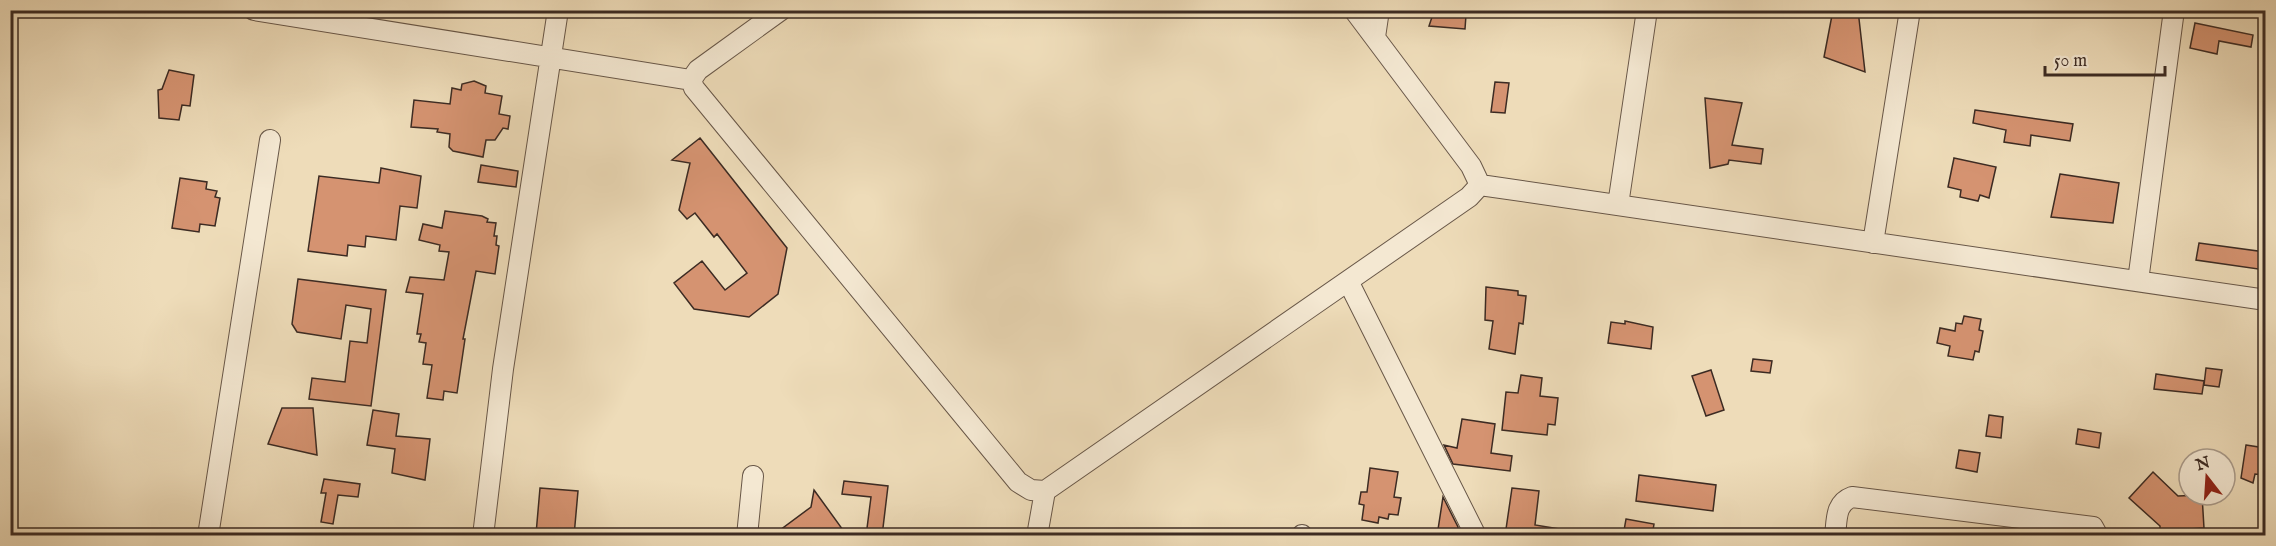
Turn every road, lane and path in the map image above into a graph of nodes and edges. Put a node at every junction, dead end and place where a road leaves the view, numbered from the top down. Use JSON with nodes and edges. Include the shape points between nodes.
{"nodes":[{"id":1,"x":254,"y":10,"type":"edge"},
{"id":2,"x":558,"y":10,"type":"edge"},
{"id":3,"x":781,"y":10,"type":"edge"},
{"id":4,"x":1354,"y":10,"type":"edge"},
{"id":5,"x":1378,"y":10,"type":"edge"},
{"id":6,"x":1647,"y":10,"type":"edge"},
{"id":7,"x":1910,"y":10,"type":"edge"},
{"id":8,"x":2174,"y":10,"type":"edge"},
{"id":9,"x":291,"y":14,"type":"edge"},
{"id":10,"x":1375,"y":37,"type":"junction"},
{"id":11,"x":552,"y":56,"type":"junction"},
{"id":12,"x":691,"y":80,"type":"junction"},
{"id":13,"x":270,"y":140,"type":"dead end"},
{"id":14,"x":1480,"y":185,"type":"junction"},
{"id":15,"x":1618,"y":205,"type":"junction"},
{"id":16,"x":1873,"y":243,"type":"junction"},
{"id":17,"x":1348,"y":281,"type":"junction"},
{"id":18,"x":2138,"y":281,"type":"junction"},
{"id":19,"x":2265,"y":300,"type":"edge"},
{"id":20,"x":753,"y":476,"type":"dead end"},
{"id":21,"x":1045,"y":491,"type":"junction"},
{"id":22,"x":208,"y":536,"type":"edge"},
{"id":23,"x":483,"y":536,"type":"edge"},
{"id":24,"x":747,"y":536,"type":"edge"},
{"id":25,"x":1038,"y":536,"type":"edge"},
{"id":26,"x":1476,"y":536,"type":"edge"},
{"id":27,"x":1835,"y":536,"type":"edge"},
{"id":28,"x":2098,"y":536,"type":"edge"}],
"edges":[{"from":1,"to":9,"type":"street"},
{"from":2,"to":11,"type":"street"},
{"from":3,"to":12,"type":"street","via":[[698,69]]},
{"from":4,"to":10,"type":"street"},
{"from":5,"to":10,"type":"street"},
{"from":6,"to":15,"type":"street"},
{"from":7,"to":16,"type":"street"},
{"from":8,"to":18,"type":"street"},
{"from":9,"to":11,"type":"street"},
{"from":10,"to":14,"type":"street","via":[[1471,166]]},
{"from":11,"to":12,"type":"street"},
{"from":11,"to":23,"type":"street","via":[[503,369]]},
{"from":12,"to":21,"type":"street","via":[[700,96],[1018,482],[1032,490]]},
{"from":13,"to":22,"type":"street"},
{"from":14,"to":15,"type":"street"},
{"from":14,"to":17,"type":"street","via":[[1469,197]]},
{"from":15,"to":16,"type":"street"},
{"from":16,"to":18,"type":"street"},
{"from":17,"to":21,"type":"street"},
{"from":17,"to":26,"type":"street"},
{"from":18,"to":19,"type":"street"},
{"from":20,"to":24,"type":"street"},
{"from":21,"to":25,"type":"street"},
{"from":27,"to":28,"type":"street","via":[[1839,507],[1843,500],[1852,498],[2093,527]]}]}
